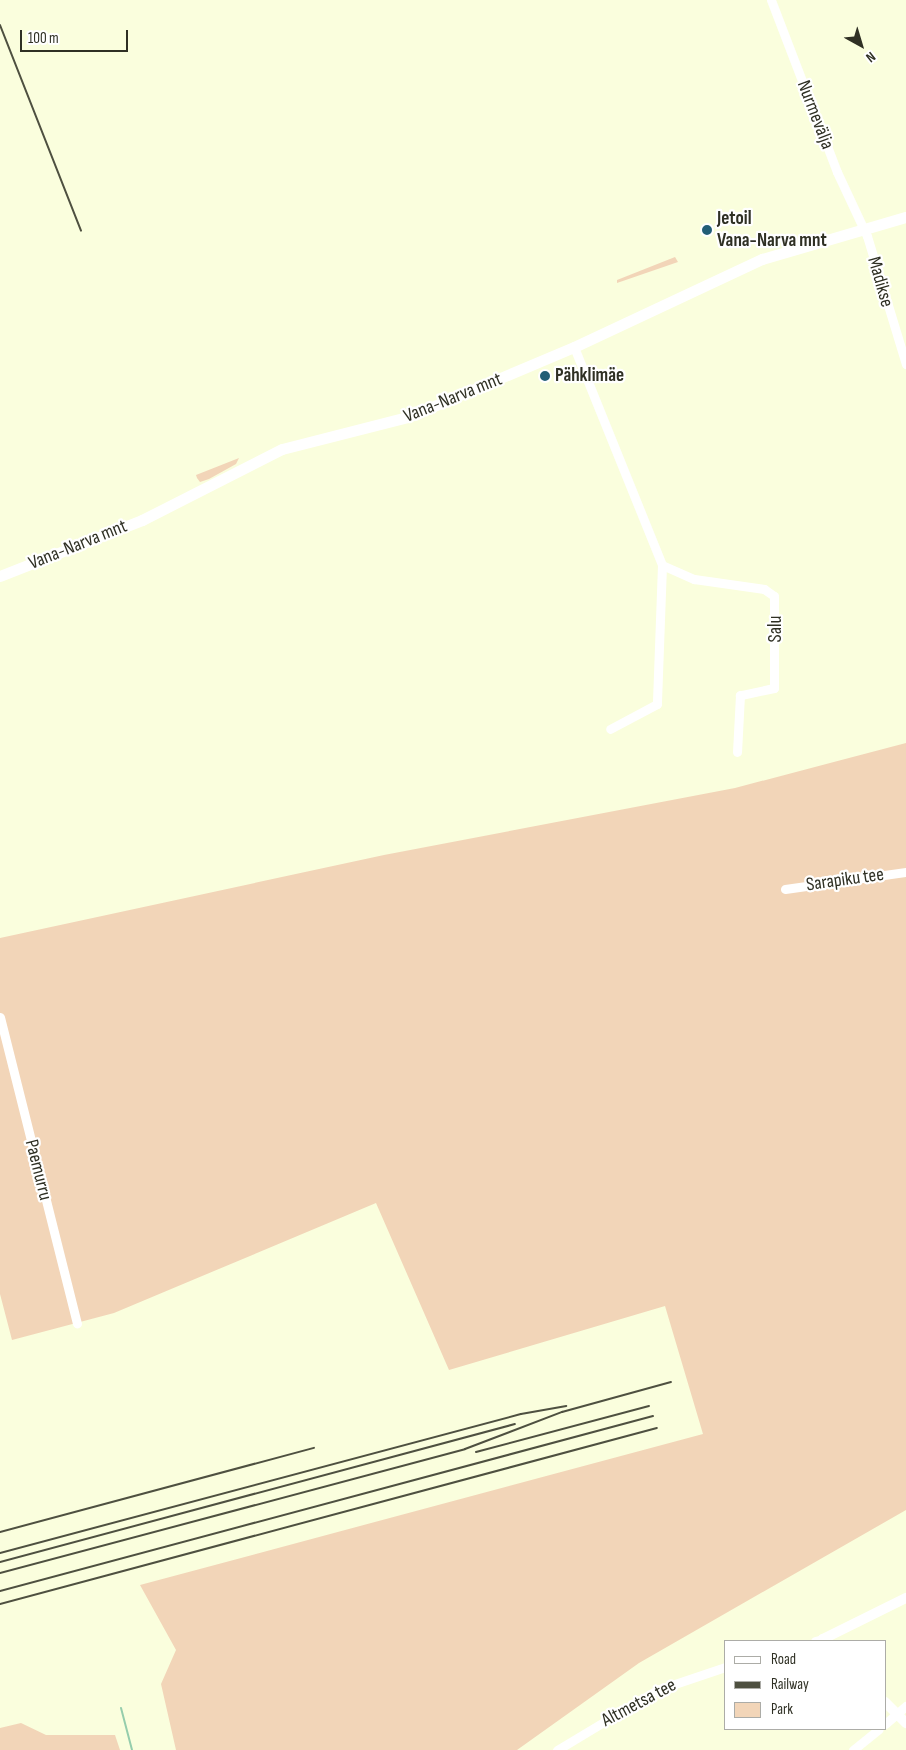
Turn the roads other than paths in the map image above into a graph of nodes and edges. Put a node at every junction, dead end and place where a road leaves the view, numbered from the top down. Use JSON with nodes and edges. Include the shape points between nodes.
{"nodes":[{"id":1,"x":771,"y":0,"type":"edge"},
{"id":2,"x":906,"y":217,"type":"edge"},
{"id":3,"x":864,"y":228,"type":"junction"},
{"id":4,"x":574,"y":347,"type":"junction"},
{"id":5,"x":906,"y":364,"type":"edge"},
{"id":6,"x":662,"y":565,"type":"junction"},
{"id":7,"x":0,"y":576,"type":"edge"},
{"id":8,"x":610,"y":729,"type":"dead end"},
{"id":9,"x":738,"y":752,"type":"dead end"},
{"id":10,"x":906,"y":872,"type":"edge"},
{"id":11,"x":785,"y":889,"type":"dead end"},
{"id":12,"x":0,"y":1018,"type":"edge"},
{"id":13,"x":77,"y":1323,"type":"dead end"},
{"id":14,"x":906,"y":1598,"type":"edge"},
{"id":15,"x":821,"y":1640,"type":"edge"},
{"id":16,"x":724,"y":1667,"type":"edge"},
{"id":17,"x":886,"y":1703,"type":"edge"},
{"id":18,"x":906,"y":1706,"type":"edge"},
{"id":19,"x":896,"y":1714,"type":"junction"},
{"id":20,"x":886,"y":1723,"type":"edge"},
{"id":21,"x":906,"y":1723,"type":"edge"},
{"id":22,"x":878,"y":1730,"type":"edge"},
{"id":23,"x":557,"y":1750,"type":"edge"},
{"id":24,"x":854,"y":1750,"type":"edge"}],
"edges":[{"from":1,"to":3,"type":"street","name":"Nurmevälja","via":[[838,172]]},
{"from":2,"to":3,"type":"main road","name":"Vana-Narva mnt"},
{"from":3,"to":4,"type":"main road","name":"Vana-Narva mnt","via":[[762,259]]},
{"from":3,"to":5,"type":"street","name":"Madikse"},
{"from":4,"to":6,"type":"street"},
{"from":4,"to":7,"type":"main road","name":"Vana-Narva mnt","via":[[390,423],[282,449],[142,520]]},
{"from":6,"to":8,"type":"street","via":[[657,704]]},
{"from":6,"to":9,"type":"street","name":"Salu","via":[[694,579],[764,589],[774,596],[774,688],[740,696]]},
{"from":10,"to":11,"type":"street","name":"Sarapiku tee"},
{"from":12,"to":13,"type":"street","name":"Paemurru"},
{"from":14,"to":15,"type":"street"},
{"from":16,"to":23,"type":"street","name":"Altmetsa tee","via":[[657,1690]]},
{"from":17,"to":19,"type":"street"},
{"from":18,"to":19,"type":"street"},
{"from":19,"to":20,"type":"street"},
{"from":19,"to":21,"type":"street"},
{"from":22,"to":24,"type":"street"}]}
